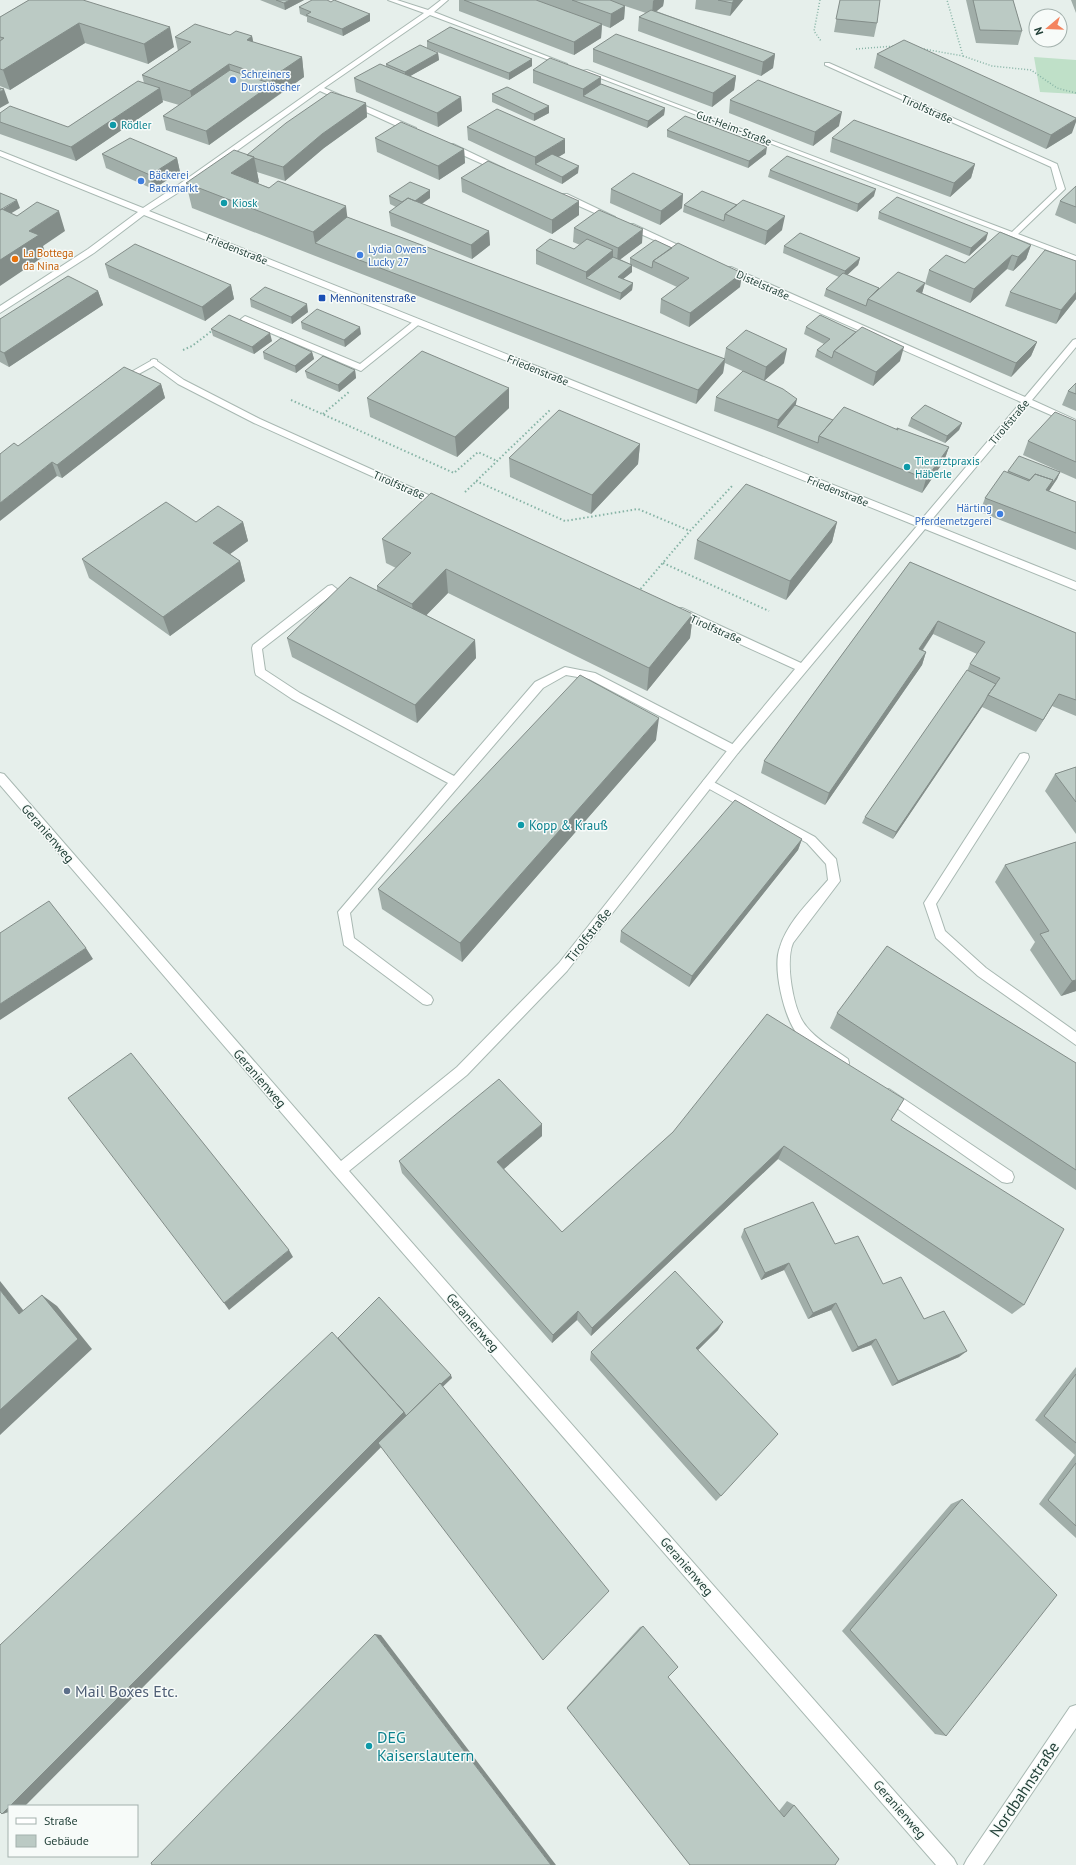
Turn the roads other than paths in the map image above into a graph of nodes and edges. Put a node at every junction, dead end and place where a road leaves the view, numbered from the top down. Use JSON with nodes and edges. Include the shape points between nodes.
{"nodes":[{"id":1,"x":391,"y":0,"type":"edge"},
{"id":2,"x":445,"y":0,"type":"edge"},
{"id":3,"x":429,"y":13,"type":"junction"},
{"id":4,"x":827,"y":64,"type":"dead end"},
{"id":5,"x":319,"y":88,"type":"junction"},
{"id":6,"x":422,"y":134,"type":"edge"},
{"id":7,"x":444,"y":143,"type":"edge"},
{"id":8,"x":0,"y":153,"type":"edge"},
{"id":9,"x":510,"y":172,"type":"edge"},
{"id":10,"x":553,"y":192,"type":"edge"},
{"id":11,"x":144,"y":211,"type":"junction"},
{"id":12,"x":1013,"y":235,"type":"junction"},
{"id":13,"x":698,"y":256,"type":"edge"},
{"id":14,"x":1076,"y":259,"type":"edge"},
{"id":15,"x":720,"y":266,"type":"edge"},
{"id":16,"x":0,"y":310,"type":"edge"},
{"id":17,"x":245,"y":318,"type":"dead end"},
{"id":18,"x":418,"y":322,"type":"junction"},
{"id":19,"x":1076,"y":342,"type":"edge"},
{"id":20,"x":114,"y":385,"type":"edge"},
{"id":21,"x":1026,"y":402,"type":"junction"},
{"id":22,"x":1076,"y":423,"type":"edge"},
{"id":23,"x":448,"y":507,"type":"edge"},
{"id":24,"x":923,"y":525,"type":"junction"},
{"id":25,"x":1076,"y":586,"type":"edge"},
{"id":26,"x":332,"y":589,"type":"dead end"},
{"id":27,"x":638,"y":593,"type":"edge"},
{"id":28,"x":802,"y":668,"type":"junction"},
{"id":29,"x":734,"y":750,"type":"junction"},
{"id":30,"x":1024,"y":756,"type":"dead end"},
{"id":31,"x":0,"y":777,"type":"edge"},
{"id":32,"x":455,"y":782,"type":"junction"},
{"id":33,"x":708,"y":783,"type":"junction"},
{"id":34,"x":427,"y":1000,"type":"dead end"},
{"id":35,"x":1076,"y":1039,"type":"edge"},
{"id":36,"x":852,"y":1069,"type":"edge"},
{"id":37,"x":878,"y":1087,"type":"edge"},
{"id":38,"x":340,"y":1170,"type":"junction"},
{"id":39,"x":1007,"y":1177,"type":"dead end"},
{"id":40,"x":1076,"y":1713,"type":"edge"},
{"id":41,"x":948,"y":1865,"type":"edge"},
{"id":42,"x":973,"y":1865,"type":"edge"}],
"edges":[{"from":1,"to":3,"type":"street","name":"Gut-Heim-Straße"},
{"from":2,"to":3,"type":"street"},
{"from":3,"to":5,"type":"street"},
{"from":3,"to":12,"type":"street","name":"Gut-Heim-Straße"},
{"from":4,"to":12,"type":"street","name":"Tirolfstraße","via":[[1054,166],[1061,190]]},
{"from":5,"to":6,"type":"street"},
{"from":5,"to":11,"type":"street"},
{"from":7,"to":9,"type":"street"},
{"from":8,"to":11,"type":"street","name":"Friedenstraße"},
{"from":10,"to":13,"type":"street"},
{"from":11,"to":16,"type":"street","via":[[97,247]]},
{"from":11,"to":18,"type":"street","name":"Friedenstraße"},
{"from":12,"to":14,"type":"street","name":"Gut-Heim-Straße"},
{"from":15,"to":21,"type":"street","name":"Distelstraße"},
{"from":17,"to":18,"type":"street","via":[[361,368]]},
{"from":18,"to":24,"type":"street","name":"Friedenstraße"},
{"from":19,"to":21,"type":"street","name":"Tirolfstraße"},
{"from":20,"to":23,"type":"street","name":"Tirolfstraße","via":[[154,362],[181,382],[258,421]]},
{"from":21,"to":22,"type":"street","name":"Distelstraße"},
{"from":21,"to":24,"type":"street","name":"Tirolfstraße"},
{"from":24,"to":25,"type":"street","name":"Friedenstraße"},
{"from":24,"to":28,"type":"street","name":"Tirolfstraße"},
{"from":26,"to":32,"type":"street","via":[[257,648],[260,672],[296,696]]},
{"from":27,"to":28,"type":"street","name":"Tirolfstraße"},
{"from":28,"to":29,"type":"street","name":"Tirolfstraße"},
{"from":29,"to":32,"type":"street","via":[[591,676],[565,671],[539,685]]},
{"from":29,"to":33,"type":"street","name":"Tirolfstraße"},
{"from":30,"to":35,"type":"street","via":[[930,903],[940,934],[982,972]]},
{"from":31,"to":38,"type":"street","name":"Geranienweg"},
{"from":32,"to":34,"type":"street","via":[[344,912],[348,941]]},
{"from":33,"to":36,"type":"street","via":[[811,840],[832,862],[834,881],[797,927],[785,948],[785,971],[789,1003],[800,1029]]},
{"from":33,"to":38,"type":"street","name":"Tirolfstraße","via":[[563,967],[462,1071]]},
{"from":37,"to":39,"type":"street"},
{"from":38,"to":41,"type":"street","name":"Geranienweg"},
{"from":40,"to":42,"type":"street","name":"Nordbahnstraße"}]}
